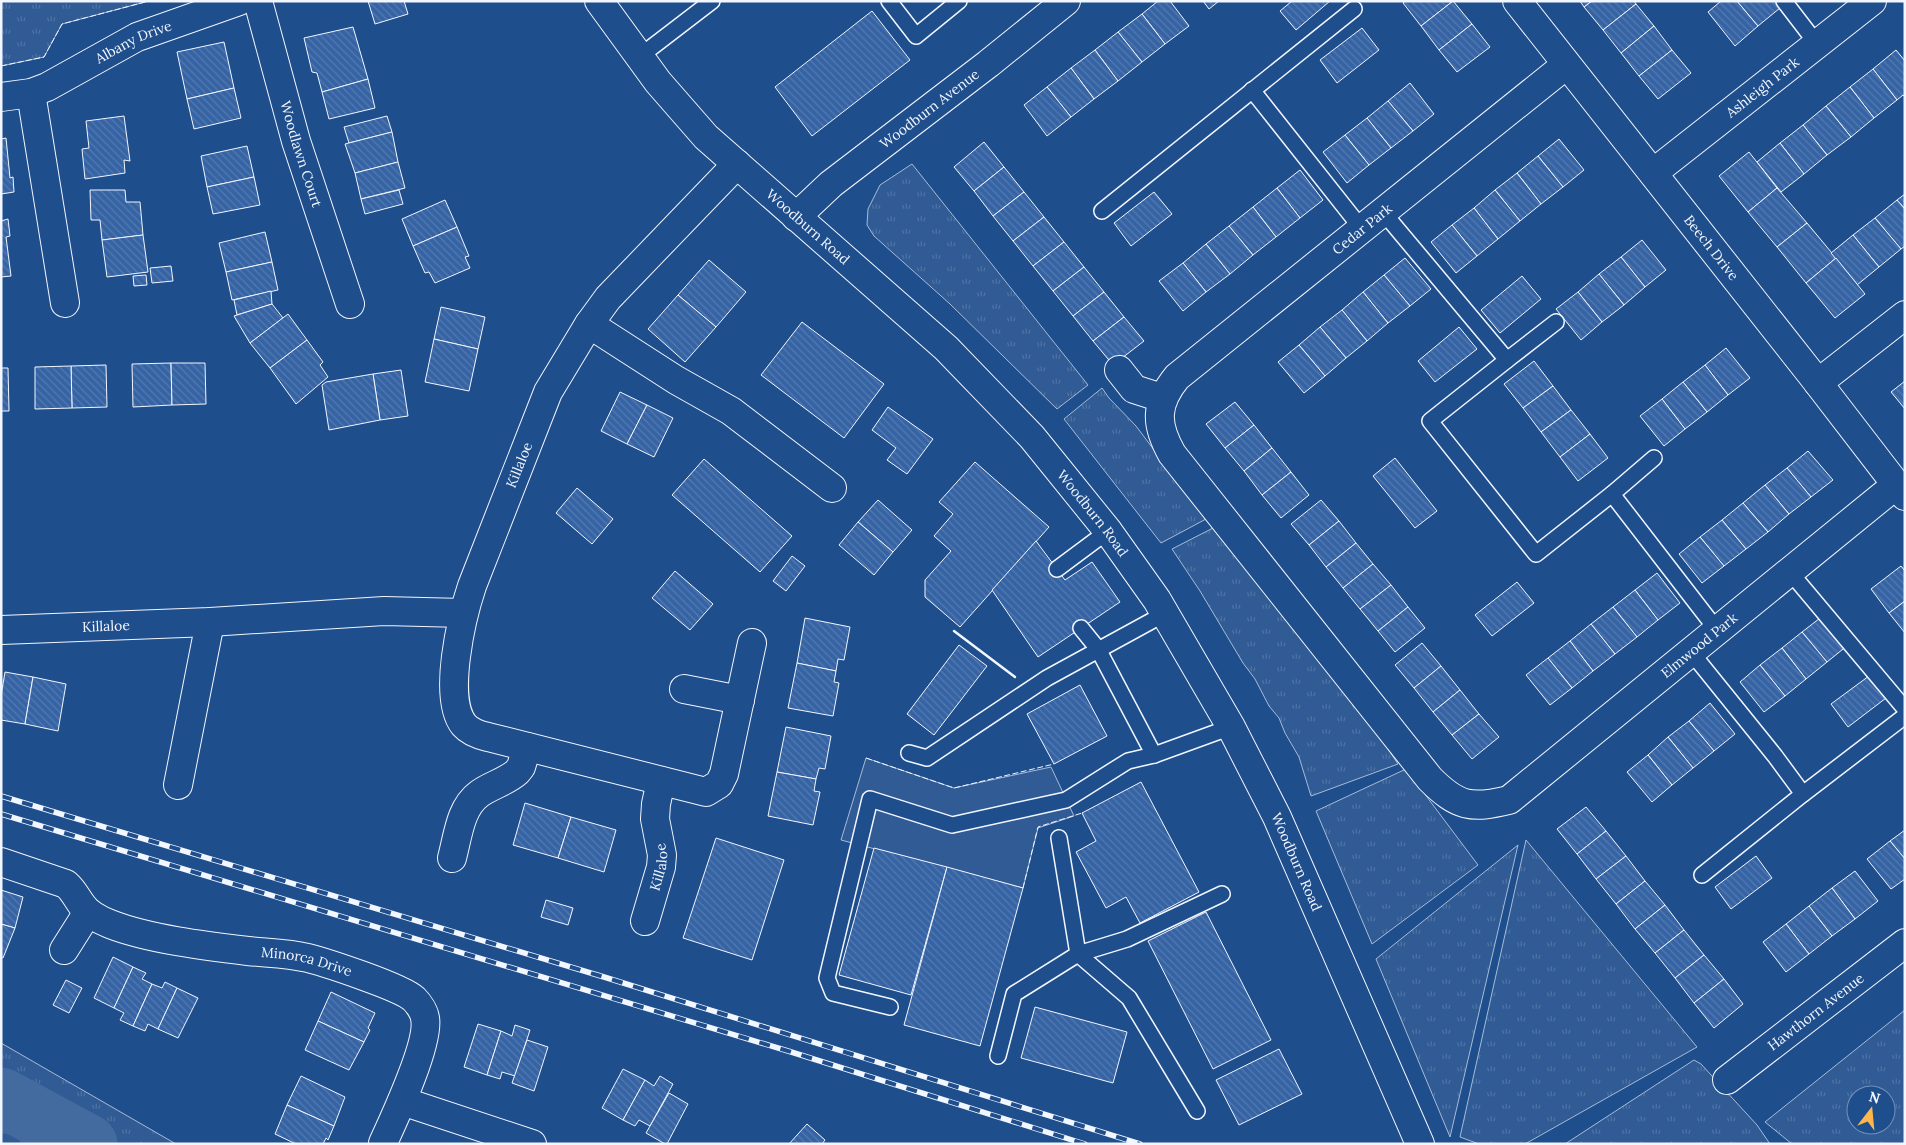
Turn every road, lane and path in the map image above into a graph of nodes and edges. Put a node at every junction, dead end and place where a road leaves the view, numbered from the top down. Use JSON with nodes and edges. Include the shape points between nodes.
{"nodes":[{"id":1,"x":240,"y":1,"type":"edge"},
{"id":2,"x":258,"y":1,"type":"edge"},
{"id":3,"x":599,"y":1,"type":"edge"},
{"id":4,"x":712,"y":1,"type":"edge"},
{"id":5,"x":889,"y":1,"type":"edge"},
{"id":6,"x":959,"y":1,"type":"edge"},
{"id":7,"x":1066,"y":1,"type":"edge"},
{"id":8,"x":1517,"y":1,"type":"edge"},
{"id":9,"x":1784,"y":1,"type":"edge"},
{"id":10,"x":1872,"y":1,"type":"edge"},
{"id":11,"x":1354,"y":10,"type":"dead end"},
{"id":12,"x":1817,"y":44,"type":"junction"},
{"id":13,"x":639,"y":56,"type":"junction"},
{"id":14,"x":1566,"y":65,"type":"junction"},
{"id":15,"x":1252,"y":90,"type":"junction"},
{"id":16,"x":31,"y":93,"type":"junction"},
{"id":17,"x":1,"y":97,"type":"edge"},
{"id":18,"x":737,"y":164,"type":"junction"},
{"id":19,"x":1653,"y":173,"type":"junction"},
{"id":20,"x":1102,"y":211,"type":"dead end"},
{"id":21,"x":1383,"y":212,"type":"junction"},
{"id":22,"x":796,"y":217,"type":"junction"},
{"id":23,"x":1362,"y":229,"type":"junction"},
{"id":24,"x":65,"y":303,"type":"dead end"},
{"id":25,"x":350,"y":304,"type":"dead end"},
{"id":26,"x":1905,"y":315,"type":"edge"},
{"id":27,"x":1556,"y":322,"type":"dead end"},
{"id":28,"x":589,"y":324,"type":"junction"},
{"id":29,"x":1507,"y":360,"type":"junction"},
{"id":30,"x":1119,"y":370,"type":"dead end"},
{"id":31,"x":1818,"y":383,"type":"junction"},
{"id":32,"x":1162,"y":398,"type":"junction"},
{"id":33,"x":1654,"y":458,"type":"dead end"},
{"id":34,"x":832,"y":488,"type":"dead end"},
{"id":35,"x":1900,"y":491,"type":"edge"},
{"id":36,"x":1612,"y":494,"type":"junction"},
{"id":37,"x":1108,"y":532,"type":"junction"},
{"id":38,"x":1056,"y":569,"type":"dead end"},
{"id":39,"x":1790,"y":572,"type":"junction"},
{"id":40,"x":463,"y":613,"type":"junction"},
{"id":41,"x":1166,"y":613,"type":"junction"},
{"id":42,"x":210,"y":622,"type":"junction"},
{"id":43,"x":1081,"y":628,"type":"dead end"},
{"id":44,"x":1,"y":630,"type":"edge"},
{"id":45,"x":1717,"y":630,"type":"junction"},
{"id":46,"x":752,"y":643,"type":"dead end"},
{"id":47,"x":1098,"y":649,"type":"junction"},
{"id":48,"x":1691,"y":652,"type":"junction"},
{"id":49,"x":684,"y":689,"type":"dead end"},
{"id":50,"x":740,"y":700,"type":"junction"},
{"id":51,"x":1905,"y":709,"type":"edge"},
{"id":52,"x":1905,"y":716,"type":"edge"},
{"id":53,"x":1231,"y":727,"type":"junction"},
{"id":54,"x":526,"y":747,"type":"junction"},
{"id":55,"x":910,"y":753,"type":"dead end"},
{"id":56,"x":1154,"y":756,"type":"junction"},
{"id":57,"x":660,"y":781,"type":"junction"},
{"id":58,"x":178,"y":785,"type":"dead end"},
{"id":59,"x":1803,"y":794,"type":"junction"},
{"id":60,"x":1059,"y":838,"type":"dead end"},
{"id":61,"x":452,"y":858,"type":"dead end"},
{"id":62,"x":1,"y":862,"type":"edge"},
{"id":63,"x":1702,"y":875,"type":"dead end"},
{"id":64,"x":1222,"y":894,"type":"dead end"},
{"id":65,"x":88,"y":912,"type":"junction"},
{"id":66,"x":645,"y":921,"type":"dead end"},
{"id":67,"x":1905,"y":943,"type":"edge"},
{"id":68,"x":64,"y":950,"type":"dead end"},
{"id":69,"x":1078,"y":954,"type":"junction"},
{"id":70,"x":890,"y":1007,"type":"dead end"},
{"id":71,"x":998,"y":1056,"type":"dead end"},
{"id":72,"x":1727,"y":1080,"type":"dead end"},
{"id":73,"x":402,"y":1101,"type":"junction"},
{"id":74,"x":1197,"y":1111,"type":"dead end"},
{"id":75,"x":383,"y":1143,"type":"edge"},
{"id":76,"x":532,"y":1144,"type":"edge"},
{"id":77,"x":1420,"y":1144,"type":"edge"}],
"edges":[{"from":1,"to":16,"type":"street","name":"Albany Drive","via":[[137,37]]},
{"from":2,"to":25,"type":"street","name":"Woodlawn Court","via":[[296,141]]},
{"from":3,"to":13,"type":"street","name":"Woodburn Road"},
{"from":4,"to":13,"type":"lane"},
{"from":5,"to":6,"type":"lane","via":[[916,36]]},
{"from":7,"to":22,"type":"street","name":"Woodburn Avenue","via":[[832,184]]},
{"from":8,"to":14,"type":"street","name":"Beech Drive"},
{"from":9,"to":12,"type":"lane"},
{"from":10,"to":12,"type":"street","name":"Ashleigh Park"},
{"from":11,"to":15,"type":"lane"},
{"from":12,"to":19,"type":"street","name":"Ashleigh Park"},
{"from":13,"to":18,"type":"street","name":"Woodburn Road","via":[[675,104]]},
{"from":14,"to":19,"type":"street","name":"Beech Drive"},
{"from":14,"to":21,"type":"street","name":"Cedar Park"},
{"from":15,"to":20,"type":"lane"},
{"from":15,"to":23,"type":"lane"},
{"from":16,"to":17,"type":"street","name":"Albany Drive"},
{"from":16,"to":24,"type":"street"},
{"from":18,"to":22,"type":"street","name":"Woodburn Road"},
{"from":18,"to":28,"type":"street","name":"Killaloe","via":[[608,298]]},
{"from":19,"to":31,"type":"street","name":"Beech Drive"},
{"from":21,"to":23,"type":"street","name":"Cedar Park"},
{"from":21,"to":29,"type":"lane"},
{"from":22,"to":37,"type":"street","name":"Woodburn Road","via":[[946,348],[1032,437]]},
{"from":23,"to":32,"type":"street","name":"Cedar Park","via":[[1187,368]]},
{"from":26,"to":31,"type":"street"},
{"from":27,"to":29,"type":"lane"},
{"from":28,"to":34,"type":"street","via":[[731,412]]},
{"from":28,"to":40,"type":"street","name":"Killaloe","via":[[548,392]]},
{"from":29,"to":36,"type":"lane","via":[[1430,421],[1536,554]]},
{"from":30,"to":32,"type":"street","via":[[1134,389]]},
{"from":31,"to":35,"type":"street","name":"Beech Drive"},
{"from":32,"to":48,"type":"street","name":"Elmwood Park","via":[[1160,421],[1172,454],[1416,763],[1450,797],[1481,806],[1509,800]]},
{"from":33,"to":36,"type":"lane"},
{"from":35,"to":39,"type":"street","name":"Elmwood Park"},
{"from":36,"to":45,"type":"lane"},
{"from":37,"to":38,"type":"lane"},
{"from":37,"to":41,"type":"street","name":"Woodburn Road"},
{"from":39,"to":45,"type":"street","name":"Elmwood Park"},
{"from":39,"to":51,"type":"lane"},
{"from":40,"to":42,"type":"street","name":"Killaloe","via":[[384,611]]},
{"from":40,"to":54,"type":"street","name":"Killaloe","via":[[455,682],[460,719],[478,734]]},
{"from":41,"to":47,"type":"lane"},
{"from":41,"to":53,"type":"street","name":"Woodburn Road"},
{"from":42,"to":44,"type":"street","name":"Killaloe"},
{"from":42,"to":58,"type":"street"},
{"from":43,"to":47,"type":"lane"},
{"from":45,"to":48,"type":"street","name":"Elmwood Park"},
{"from":46,"to":50,"type":"street","name":"Killaloe"},
{"from":47,"to":55,"type":"lane","via":[[1047,678],[927,758]]},
{"from":47,"to":56,"type":"lane"},
{"from":48,"to":59,"type":"lane"},
{"from":49,"to":50,"type":"street"},
{"from":50,"to":57,"type":"street","name":"Killaloe","via":[[719,784],[706,792]]},
{"from":52,"to":59,"type":"lane"},
{"from":53,"to":56,"type":"lane"},
{"from":53,"to":77,"type":"street","name":"Woodburn Road","via":[[1277,817]]},
{"from":54,"to":57,"type":"street","name":"Killaloe"},
{"from":54,"to":61,"type":"street","via":[[517,772],[479,794],[468,806]]},
{"from":56,"to":70,"type":"lane","via":[[1128,761],[1066,800],[952,825],[870,800],[827,978],[833,992]]},
{"from":57,"to":66,"type":"street","name":"Killaloe","via":[[655,819],[662,855],[661,868]]},
{"from":59,"to":63,"type":"lane"},
{"from":60,"to":69,"type":"lane"},
{"from":62,"to":65,"type":"street","name":"Minorca Drive","via":[[66,884]]},
{"from":64,"to":69,"type":"lane","via":[[1127,939]]},
{"from":65,"to":68,"type":"street"},
{"from":65,"to":73,"type":"street","name":"Minorca Drive","via":[[111,925],[148,935],[308,958],[408,994],[421,1008],[426,1025]]},
{"from":67,"to":72,"type":"street","name":"Hawthorn Avenue"},
{"from":69,"to":71,"type":"lane","via":[[1014,994]]},
{"from":69,"to":74,"type":"lane","via":[[1129,998]]},
{"from":73,"to":75,"type":"street","name":"Minorca Drive"},
{"from":73,"to":76,"type":"street"}]}
